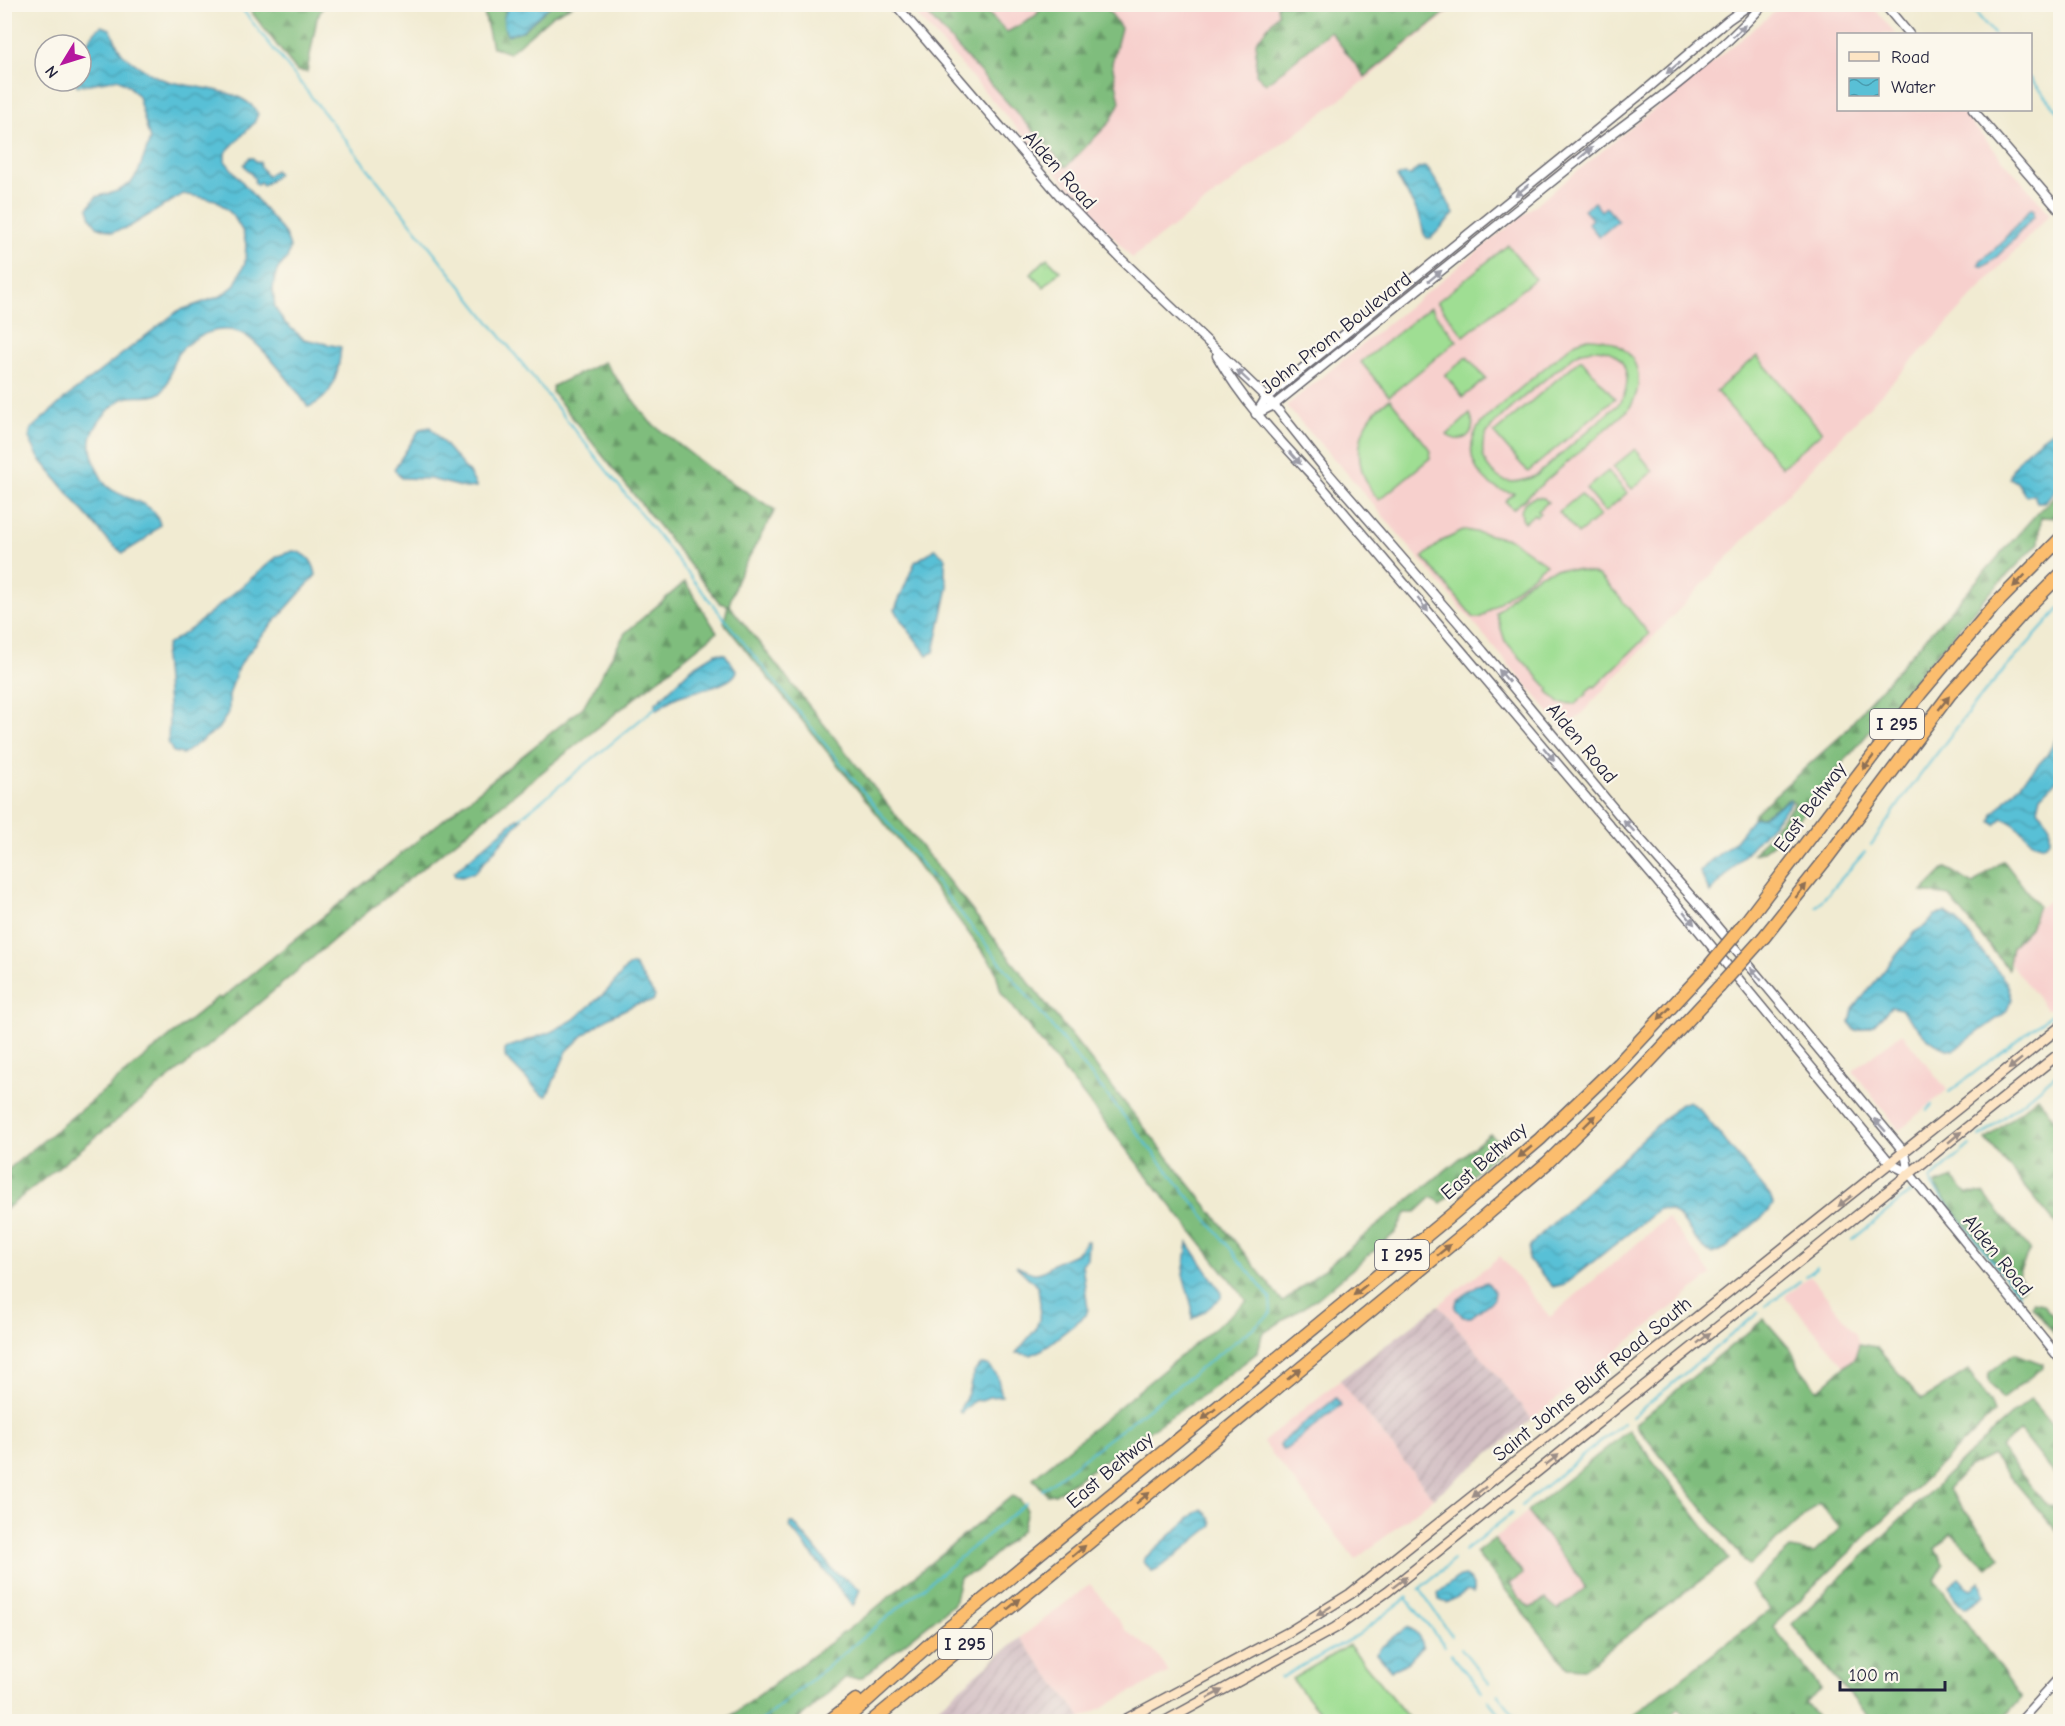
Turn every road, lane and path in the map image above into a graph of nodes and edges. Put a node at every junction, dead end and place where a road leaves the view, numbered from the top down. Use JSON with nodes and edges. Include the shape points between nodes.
{"nodes":[{"id":1,"x":895,"y":4,"type":"edge"},
{"id":2,"x":1751,"y":4,"type":"edge"},
{"id":3,"x":1764,"y":4,"type":"edge"},
{"id":4,"x":1884,"y":4,"type":"edge"},
{"id":5,"x":1908,"y":33,"type":"edge"},
{"id":6,"x":1973,"y":111,"type":"edge"},
{"id":7,"x":2061,"y":211,"type":"edge"},
{"id":8,"x":1212,"y":347,"type":"junction"},
{"id":9,"x":1266,"y":398,"type":"junction"},
{"id":10,"x":1274,"y":405,"type":"junction"},
{"id":11,"x":1256,"y":414,"type":"junction"},
{"id":12,"x":2061,"y":539,"type":"edge"},
{"id":13,"x":2061,"y":574,"type":"edge"},
{"id":14,"x":1681,"y":885,"type":"junction"},
{"id":15,"x":1669,"y":895,"type":"junction"},
{"id":16,"x":1793,"y":1019,"type":"junction"},
{"id":17,"x":2061,"y":1027,"type":"edge"},
{"id":18,"x":1781,"y":1030,"type":"junction"},
{"id":19,"x":2061,"y":1053,"type":"edge"},
{"id":20,"x":1905,"y":1153,"type":"junction"},
{"id":21,"x":1891,"y":1164,"type":"junction"},
{"id":22,"x":1909,"y":1173,"type":"junction"},
{"id":23,"x":2061,"y":1359,"type":"edge"},
{"id":24,"x":933,"y":1641,"type":"junction"},
{"id":25,"x":2061,"y":1677,"type":"edge"},
{"id":26,"x":828,"y":1722,"type":"edge"},
{"id":27,"x":843,"y":1722,"type":"edge"},
{"id":28,"x":874,"y":1722,"type":"edge"},
{"id":29,"x":1121,"y":1722,"type":"edge"},
{"id":30,"x":1164,"y":1722,"type":"edge"},
{"id":31,"x":2019,"y":1722,"type":"edge"}],
"edges":[{"from":1,"to":8,"type":"street","name":"Alden Road","via":[[1060,196]]},
{"from":2,"to":9,"type":"street","name":"John Prom Boulevard","one_way":true},
{"from":10,"to":3,"type":"street","name":"John Prom Boulevard","one_way":true,"via":[[1600,142],[1649,107],[1740,31]]},
{"from":4,"to":5,"type":"street"},
{"from":6,"to":7,"type":"street"},
{"from":9,"to":8,"type":"street","name":"Alden Road","one_way":true},
{"from":8,"to":11,"type":"street","name":"Alden Road"},
{"from":9,"to":10,"type":"street","name":"Alden Road"},
{"from":9,"to":11,"type":"street","name":"John Prom Boulevard"},
{"from":10,"to":11,"type":"street","name":"John Prom Boulevard"},
{"from":14,"to":10,"type":"street","name":"Alden Road","one_way":true},
{"from":11,"to":15,"type":"street","name":"Alden Road","one_way":true},
{"from":12,"to":24,"type":"highway","name":"East Beltway","number":"I 295","one_way":true,"bridge":true,"via":[[1994,606],[1920,694],[1748,919],[1618,1064],[1540,1139],[1430,1232]]},
{"from":28,"to":13,"type":"highway","number":"I 295","one_way":true,"bridge":true,"via":[[1547,1163],[1632,1080],[1764,937],[1950,694]]},
{"from":14,"to":15,"type":"street"},
{"from":16,"to":14,"type":"street","name":"Alden Road","one_way":true},
{"from":15,"to":18,"type":"street","name":"Alden Road","one_way":true},
{"from":16,"to":18,"type":"street"},
{"from":20,"to":16,"type":"street","name":"Alden Road","one_way":true},
{"from":17,"to":20,"type":"main road","name":"Saint Johns Bluff Road South","one_way":true},
{"from":18,"to":21,"type":"street","name":"Alden Road"},
{"from":22,"to":19,"type":"main road","name":"Saint Johns Bluff Road South","one_way":true},
{"from":20,"to":21,"type":"main road","name":"Saint Johns Bluff Road South"},
{"from":20,"to":22,"type":"street","name":"Alden Road"},
{"from":21,"to":22,"type":"street","name":"Alden Road"},
{"from":21,"to":29,"type":"main road","name":"Saint Johns Bluff Road South","one_way":true,"via":[[1350,1594],[1289,1632]]},
{"from":22,"to":23,"type":"street","name":"Alden Road"},
{"from":30,"to":22,"type":"main road","name":"Saint Johns Bluff Road South","one_way":true,"via":[[1335,1628],[1388,1592]]},
{"from":24,"to":26,"type":"highway"},
{"from":24,"to":27,"type":"highway","name":"East Beltway","number":"I 295"},
{"from":25,"to":31,"type":"street"}]}
